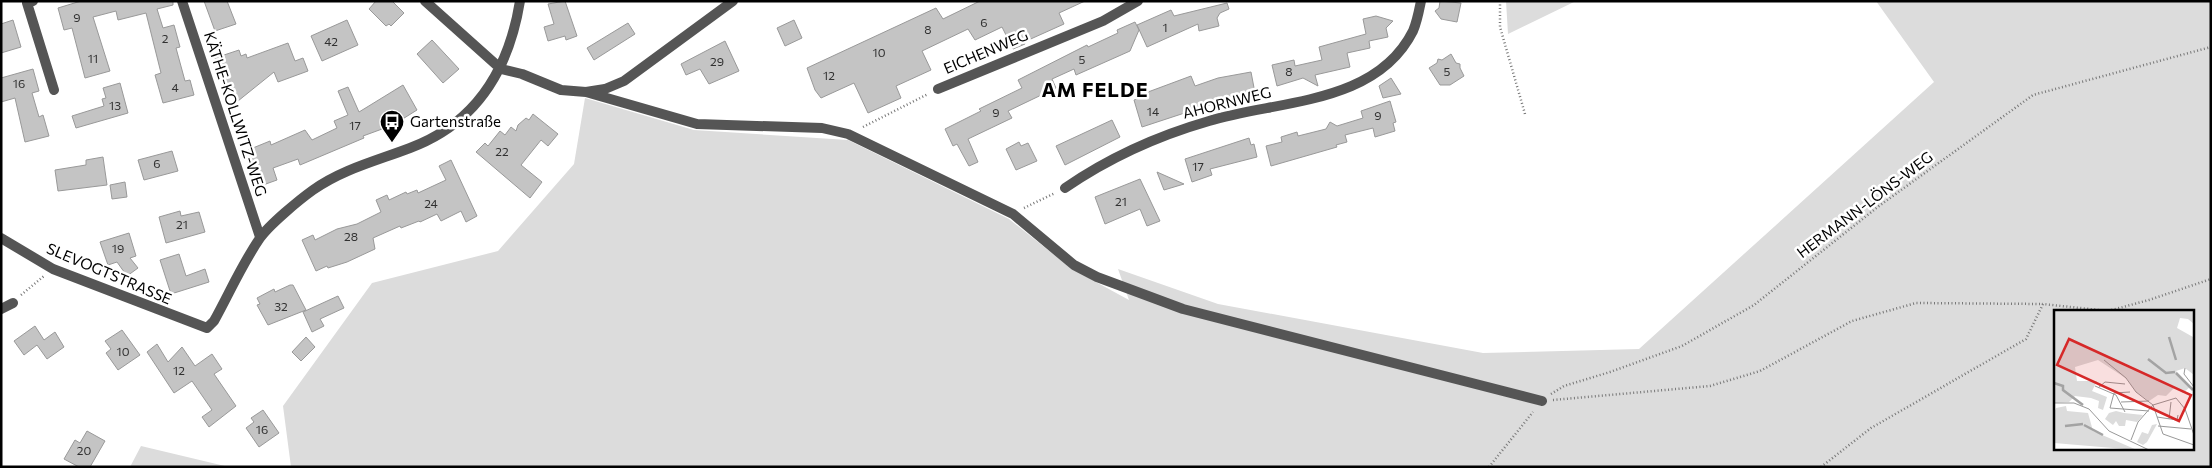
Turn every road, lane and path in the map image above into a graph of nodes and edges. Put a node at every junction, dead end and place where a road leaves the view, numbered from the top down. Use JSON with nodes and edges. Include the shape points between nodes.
{"nodes":[{"id":1,"x":182,"y":1,"type":"edge"},
{"id":2,"x":425,"y":1,"type":"edge"},
{"id":3,"x":520,"y":1,"type":"edge"},
{"id":4,"x":732,"y":1,"type":"edge"},
{"id":5,"x":1138,"y":1,"type":"edge"},
{"id":6,"x":1421,"y":1,"type":"edge"},
{"id":7,"x":1500,"y":1,"type":"edge"},
{"id":8,"x":29,"y":2,"type":"edge"},
{"id":9,"x":2211,"y":47,"type":"edge"},
{"id":10,"x":501,"y":69,"type":"junction"},
{"id":11,"x":938,"y":89,"type":"joint"},
{"id":12,"x":54,"y":90,"type":"dead end"},
{"id":13,"x":586,"y":92,"type":"junction"},
{"id":14,"x":1525,"y":114,"type":"dead end"},
{"id":15,"x":848,"y":134,"type":"junction"},
{"id":16,"x":1065,"y":188,"type":"joint"},
{"id":17,"x":1013,"y":214,"type":"junction"},
{"id":18,"x":260,"y":237,"type":"junction"},
{"id":19,"x":1,"y":238,"type":"edge"},
{"id":20,"x":53,"y":269,"type":"junction"},
{"id":21,"x":2211,"y":279,"type":"edge"},
{"id":22,"x":13,"y":303,"type":"joint"},
{"id":23,"x":2043,"y":304,"type":"junction"},
{"id":24,"x":1,"y":310,"type":"edge"},
{"id":25,"x":2099,"y":310,"type":"edge"},
{"id":26,"x":2112,"y":310,"type":"edge"},
{"id":27,"x":1542,"y":402,"type":"junction"},
{"id":28,"x":1490,"y":467,"type":"edge"},
{"id":29,"x":1821,"y":467,"type":"edge"}],
"edges":[{"from":1,"to":18,"type":"street","name":"KÄTHE-KOLLWITZ-WEG"},
{"from":2,"to":10,"type":"street"},
{"from":3,"to":10,"type":"street","via":[[514,33]]},
{"from":4,"to":13,"type":"street","via":[[624,81],[612,88]]},
{"from":5,"to":11,"type":"street","name":"EICHENWEG","via":[[1103,21]]},
{"from":6,"to":16,"type":"street","name":"AHORNWEG","via":[[1406,43],[1385,65],[1361,81],[1324,96],[1210,120],[1153,139],[1099,164]]},
{"from":7,"to":14,"type":"path","via":[[1500,27]]},
{"from":8,"to":12,"type":"street"},
{"from":9,"to":27,"type":"path","name":"HERMANN-LÖNS-WEG","via":[[2033,95],[1879,206],[1754,305],[1682,346],[1564,386]]},
{"from":10,"to":13,"type":"street","via":[[561,90]]},
{"from":10,"to":18,"type":"street","via":[[480,98],[446,130],[412,148],[342,173],[305,196]]},
{"from":11,"to":15,"type":"path","name":"EICHENWEG"},
{"from":13,"to":15,"type":"street","via":[[697,124],[822,128]]},
{"from":15,"to":17,"type":"street"},
{"from":16,"to":17,"type":"path"},
{"from":17,"to":27,"type":"street","via":[[1074,265],[1097,277],[1183,309]]},
{"from":18,"to":20,"type":"street","name":"SLEVOGTSTRASSE","via":[[209,327],[204,329]]},
{"from":19,"to":20,"type":"street","name":"SLEVOGTSTRASSE"},
{"from":20,"to":22,"type":"path"},
{"from":21,"to":26,"type":"path"},
{"from":22,"to":24,"type":"street"},
{"from":23,"to":25,"type":"path"},
{"from":23,"to":27,"type":"path","via":[[1916,302],[1852,320],[1760,371],[1710,386]]},
{"from":23,"to":29,"type":"path","via":[[2026,339],[1871,428]]},
{"from":27,"to":28,"type":"path","name":"HERMANN-LÖNS-WEG"}]}
